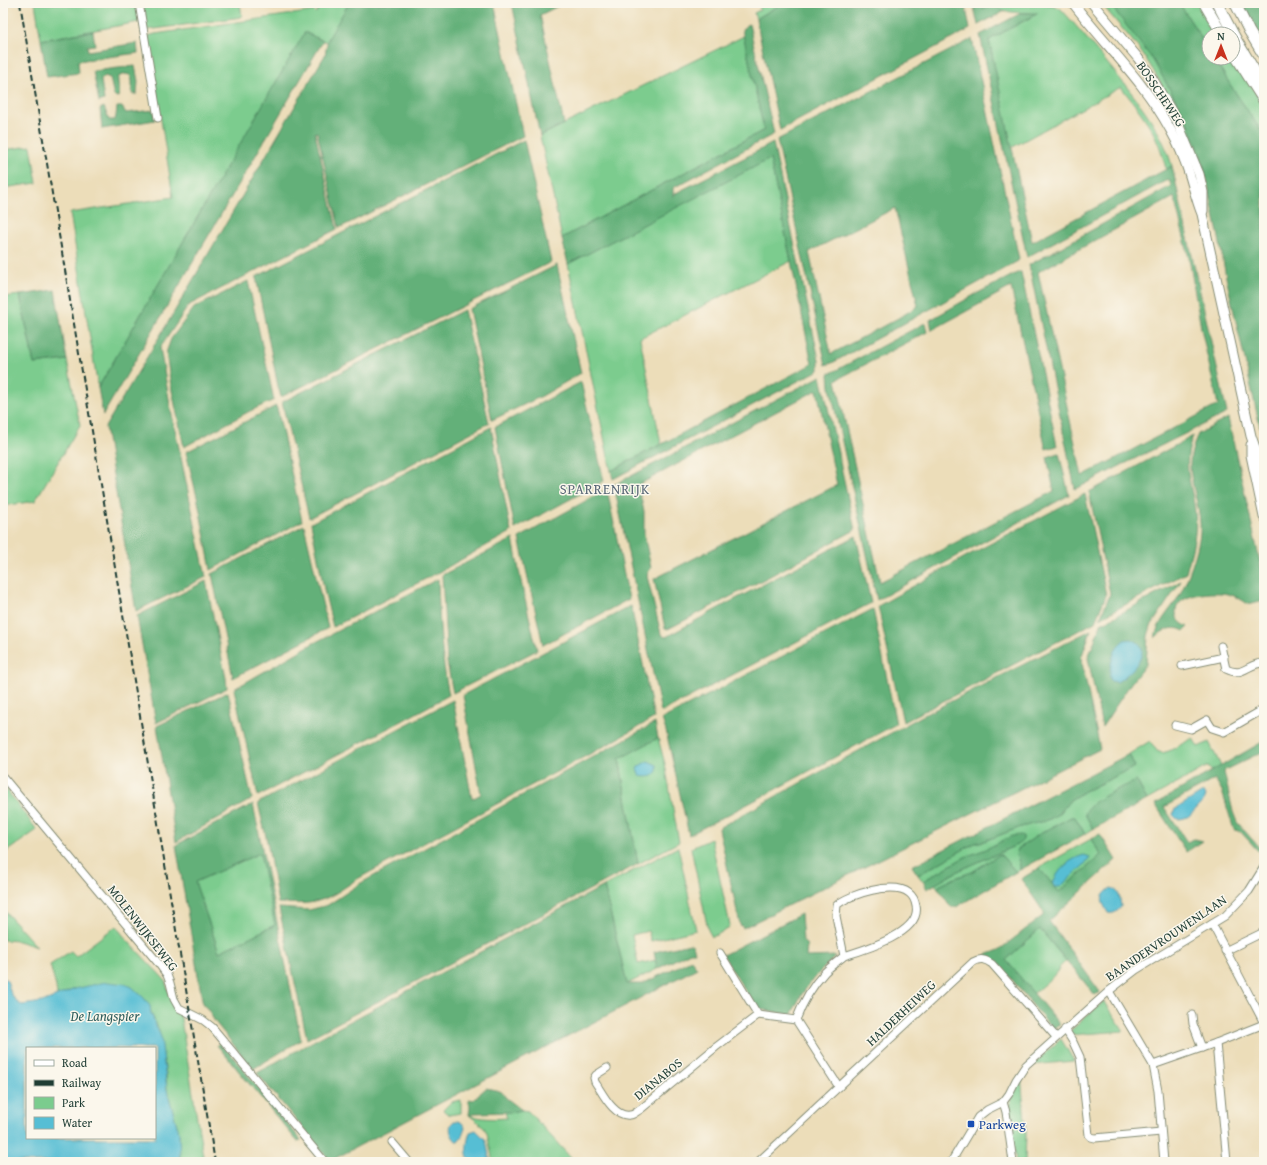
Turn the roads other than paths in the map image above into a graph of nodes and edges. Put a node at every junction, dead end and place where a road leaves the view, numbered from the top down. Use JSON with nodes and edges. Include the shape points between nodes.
{"nodes":[{"id":1,"x":139,"y":3,"type":"edge"},
{"id":2,"x":1072,"y":3,"type":"edge"},
{"id":3,"x":1092,"y":3,"type":"edge"},
{"id":4,"x":1204,"y":3,"type":"edge"},
{"id":5,"x":1217,"y":3,"type":"edge"},
{"id":6,"x":1234,"y":3,"type":"edge"},
{"id":7,"x":1217,"y":26,"type":"edge"},
{"id":8,"x":1264,"y":56,"type":"edge"},
{"id":9,"x":1241,"y":65,"type":"edge"},
{"id":10,"x":1264,"y":86,"type":"edge"},
{"id":11,"x":1264,"y":101,"type":"edge"},
{"id":12,"x":158,"y":118,"type":"dead end"},
{"id":13,"x":1202,"y":214,"type":"junction"},
{"id":14,"x":1251,"y":436,"type":"junction"},
{"id":15,"x":1264,"y":482,"type":"edge"},
{"id":16,"x":1264,"y":517,"type":"edge"},
{"id":17,"x":1221,"y":646,"type":"dead end"},
{"id":18,"x":1224,"y":657,"type":"junction"},
{"id":19,"x":1264,"y":663,"type":"edge"},
{"id":20,"x":1182,"y":666,"type":"dead end"},
{"id":21,"x":1264,"y":709,"type":"edge"},
{"id":22,"x":1175,"y":725,"type":"dead end"},
{"id":23,"x":3,"y":777,"type":"edge"},
{"id":24,"x":1264,"y":867,"type":"edge"},
{"id":25,"x":1212,"y":924,"type":"junction"},
{"id":26,"x":1264,"y":932,"type":"edge"},
{"id":27,"x":1225,"y":951,"type":"junction"},
{"id":28,"x":720,"y":953,"type":"dead end"},
{"id":29,"x":844,"y":956,"type":"junction"},
{"id":30,"x":1109,"y":991,"type":"junction"},
{"id":31,"x":758,"y":1015,"type":"junction"},
{"id":32,"x":1192,"y":1016,"type":"dead end"},
{"id":33,"x":796,"y":1020,"type":"junction"},
{"id":34,"x":1264,"y":1024,"type":"edge"},
{"id":35,"x":1064,"y":1029,"type":"junction"},
{"id":36,"x":1056,"y":1037,"type":"junction"},
{"id":37,"x":1216,"y":1043,"type":"junction"},
{"id":38,"x":1202,"y":1048,"type":"junction"},
{"id":39,"x":1153,"y":1065,"type":"junction"},
{"id":40,"x":607,"y":1068,"type":"dead end"},
{"id":41,"x":839,"y":1087,"type":"junction"},
{"id":42,"x":1003,"y":1102,"type":"junction"},
{"id":43,"x":1161,"y":1132,"type":"junction"},
{"id":44,"x":392,"y":1142,"type":"dead end"},
{"id":45,"x":325,"y":1162,"type":"edge"},
{"id":46,"x":409,"y":1162,"type":"edge"},
{"id":47,"x":758,"y":1162,"type":"edge"},
{"id":48,"x":951,"y":1162,"type":"edge"},
{"id":49,"x":1013,"y":1162,"type":"edge"},
{"id":50,"x":1164,"y":1162,"type":"edge"},
{"id":51,"x":1227,"y":1162,"type":"edge"}],
"edges":[{"from":1,"to":12,"type":"street"},
{"from":2,"to":13,"type":"main road","name":"BOSSCHEWEG","via":[[1144,88],[1156,106],[1179,148]]},
{"from":3,"to":13,"type":"main road","name":"BOSSCHEWEG","via":[[1138,58],[1176,119],[1199,174],[1203,192]]},
{"from":4,"to":7,"type":"highway"},
{"from":5,"to":10,"type":"highway"},
{"from":6,"to":8,"type":"highway"},
{"from":9,"to":11,"type":"highway"},
{"from":13,"to":14,"type":"main road","name":"BOSSCHEWEG"},
{"from":14,"to":15,"type":"main road","name":"BOSSCHEWEG"},
{"from":14,"to":16,"type":"main road","name":"BOSSCHEWEG","via":[[1252,455]]},
{"from":17,"to":18,"type":"street"},
{"from":18,"to":19,"type":"street","via":[[1226,668],[1232,672]]},
{"from":18,"to":20,"type":"street"},
{"from":21,"to":22,"type":"street","via":[[1224,732],[1212,728],[1207,720],[1191,729]]},
{"from":23,"to":45,"type":"street","name":"MOLENWIJKSEWEG","via":[[159,964],[167,975],[179,1008],[212,1026]]},
{"from":24,"to":25,"type":"street","name":"BAANDERVROUWENLAAN","via":[[1243,899]]},
{"from":25,"to":27,"type":"street"},
{"from":25,"to":30,"type":"street","name":"BAANDERVROUWENLAAN","via":[[1148,962]]},
{"from":26,"to":27,"type":"street"},
{"from":27,"to":34,"type":"street"},
{"from":28,"to":31,"type":"street"},
{"from":29,"to":29,"type":"street","via":[[836,910],[841,901],[864,892],[881,889],[908,892],[915,900],[917,911],[909,926],[881,943]]},
{"from":29,"to":33,"type":"street","via":[[825,972]]},
{"from":30,"to":35,"type":"street","name":"BAANDERVROUWENLAAN"},
{"from":30,"to":39,"type":"street"},
{"from":31,"to":33,"type":"street"},
{"from":31,"to":40,"type":"street","name":"DIANABOS","via":[[629,1116],[613,1108],[595,1082],[596,1075]]},
{"from":32,"to":38,"type":"street"},
{"from":33,"to":41,"type":"street"},
{"from":34,"to":37,"type":"street"},
{"from":35,"to":36,"type":"street","name":"BAANDERVROUWENLAAN"},
{"from":35,"to":43,"type":"street","via":[[1080,1057],[1089,1135],[1095,1138]]},
{"from":36,"to":41,"type":"street","name":"HALDERHEIWEG","via":[[992,964],[981,959],[973,962]]},
{"from":36,"to":42,"type":"street","name":"BAANDERVROUWENLAAN","via":[[1026,1065]]},
{"from":37,"to":38,"type":"street"},
{"from":37,"to":51,"type":"street"},
{"from":38,"to":39,"type":"street"},
{"from":39,"to":43,"type":"street"},
{"from":41,"to":47,"type":"street","name":"HALDERHEIWEG"},
{"from":42,"to":48,"type":"street","via":[[978,1117]]},
{"from":42,"to":49,"type":"street"},
{"from":43,"to":50,"type":"street"},
{"from":44,"to":46,"type":"street"}]}
